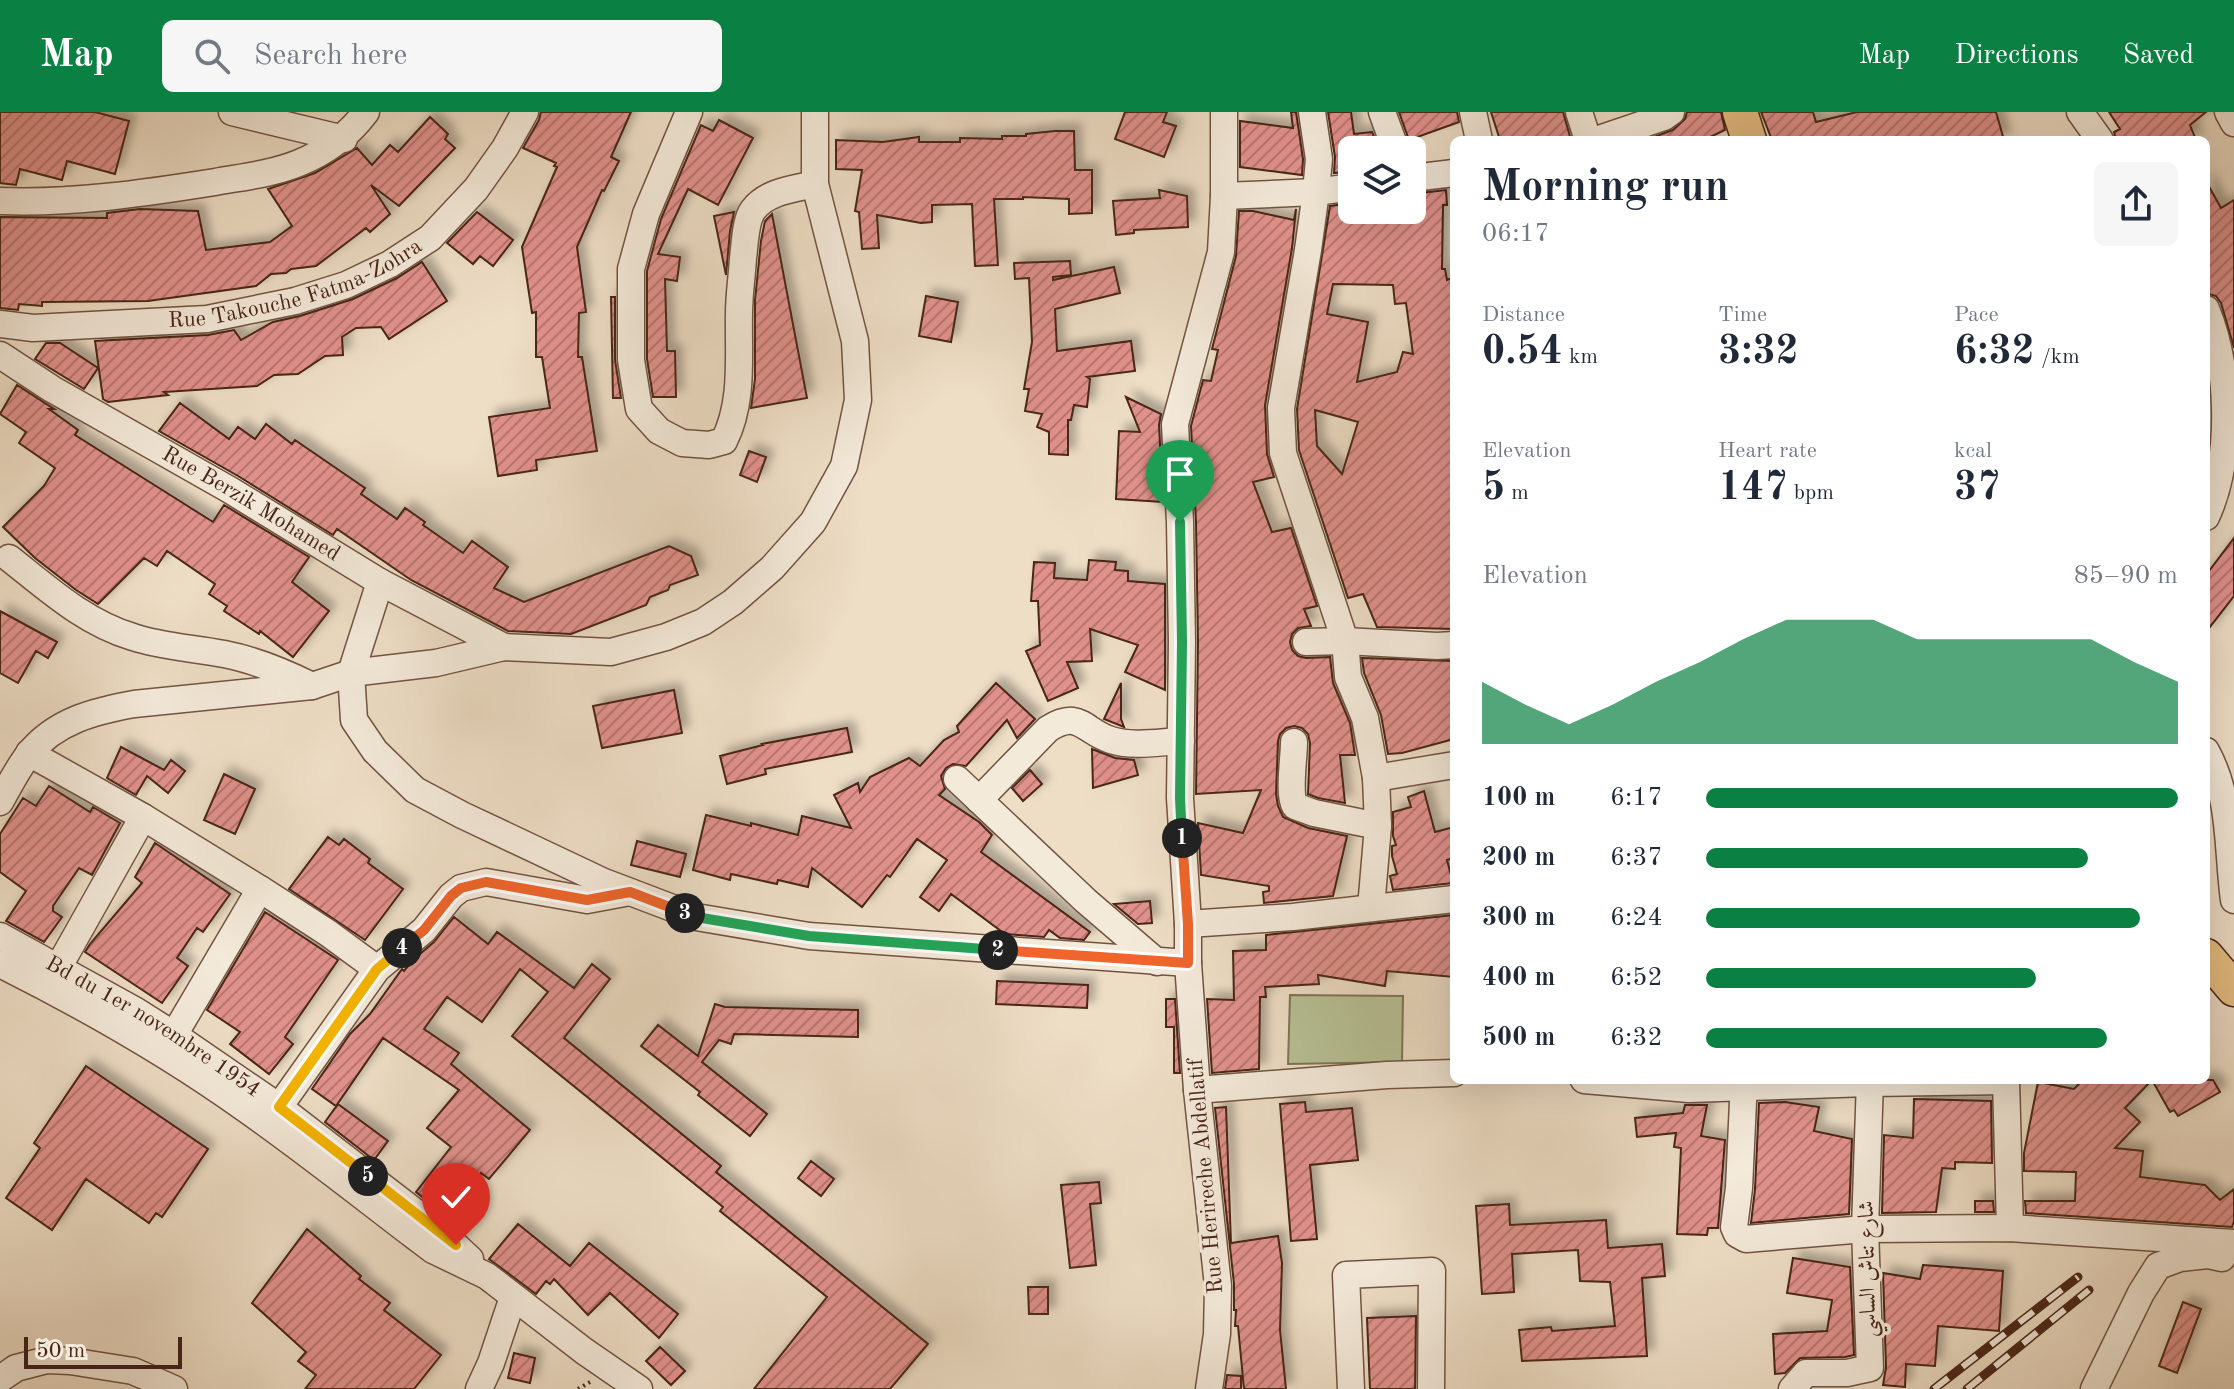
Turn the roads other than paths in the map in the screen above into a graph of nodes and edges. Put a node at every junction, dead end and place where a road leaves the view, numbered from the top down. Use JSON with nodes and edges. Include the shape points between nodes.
{"nodes":[{"id":1,"x":232,"y":112,"type":"edge"},
{"id":2,"x":366,"y":112,"type":"edge"},
{"id":3,"x":525,"y":112,"type":"edge"},
{"id":4,"x":689,"y":112,"type":"edge"},
{"id":5,"x":815,"y":112,"type":"edge"},
{"id":6,"x":1224,"y":112,"type":"edge"},
{"id":7,"x":1312,"y":112,"type":"edge"},
{"id":8,"x":1382,"y":112,"type":"edge"},
{"id":9,"x":1473,"y":112,"type":"edge"},
{"id":10,"x":1579,"y":112,"type":"edge"},
{"id":11,"x":1740,"y":112,"type":"edge"},
{"id":12,"x":2080,"y":112,"type":"edge"},
{"id":13,"x":2228,"y":112,"type":"edge"},
{"id":14,"x":1668,"y":120,"type":"edge"},
{"id":15,"x":2234,"y":123,"type":"edge"},
{"id":16,"x":1391,"y":136,"type":"edge"},
{"id":17,"x":1478,"y":136,"type":"edge"},
{"id":18,"x":1587,"y":136,"type":"edge"},
{"id":19,"x":1610,"y":136,"type":"edge"},
{"id":20,"x":1748,"y":136,"type":"edge"},
{"id":21,"x":2097,"y":136,"type":"edge"},
{"id":22,"x":344,"y":139,"type":"junction"},
{"id":23,"x":1450,"y":173,"type":"edge"},
{"id":24,"x":1426,"y":176,"type":"edge"},
{"id":25,"x":815,"y":184,"type":"junction"},
{"id":26,"x":1338,"y":189,"type":"edge"},
{"id":27,"x":1316,"y":192,"type":"junction"},
{"id":28,"x":1224,"y":196,"type":"junction"},
{"id":29,"x":0,"y":201,"type":"edge"},
{"id":30,"x":2210,"y":319,"type":"edge"},
{"id":31,"x":0,"y":324,"type":"edge"},
{"id":32,"x":0,"y":355,"type":"edge"},
{"id":33,"x":2210,"y":507,"type":"edge"},
{"id":34,"x":9,"y":558,"type":"dead end"},
{"id":35,"x":380,"y":582,"type":"junction"},
{"id":36,"x":1345,"y":641,"type":"junction"},
{"id":37,"x":1306,"y":642,"type":"dead end"},
{"id":38,"x":1450,"y":645,"type":"edge"},
{"id":39,"x":504,"y":647,"type":"junction"},
{"id":40,"x":351,"y":673,"type":"junction"},
{"id":41,"x":312,"y":686,"type":"junction"},
{"id":42,"x":1181,"y":741,"type":"junction"},
{"id":43,"x":1294,"y":742,"type":"dead end"},
{"id":44,"x":29,"y":753,"type":"junction"},
{"id":45,"x":2210,"y":758,"type":"edge"},
{"id":46,"x":1450,"y":766,"type":"edge"},
{"id":47,"x":1376,"y":778,"type":"junction"},
{"id":48,"x":957,"y":779,"type":"dead end"},
{"id":49,"x":979,"y":800,"type":"junction"},
{"id":50,"x":0,"y":802,"type":"edge"},
{"id":51,"x":143,"y":817,"type":"junction"},
{"id":52,"x":1378,"y":826,"type":"junction"},
{"id":53,"x":260,"y":889,"type":"junction"},
{"id":54,"x":630,"y":892,"type":"junction"},
{"id":55,"x":1450,"y":899,"type":"edge"},
{"id":56,"x":2234,"y":900,"type":"edge"},
{"id":57,"x":1371,"y":908,"type":"junction"},
{"id":58,"x":1188,"y":924,"type":"junction"},
{"id":59,"x":0,"y":936,"type":"edge"},
{"id":60,"x":2210,"y":961,"type":"edge"},
{"id":61,"x":1157,"y":962,"type":"junction"},
{"id":62,"x":1188,"y":963,"type":"junction"},
{"id":63,"x":0,"y":964,"type":"edge"},
{"id":64,"x":58,"y":968,"type":"junction"},
{"id":65,"x":377,"y":969,"type":"junction"},
{"id":66,"x":2234,"y":989,"type":"edge"},
{"id":67,"x":174,"y":1035,"type":"junction"},
{"id":68,"x":1450,"y":1073,"type":"edge"},
{"id":69,"x":1744,"y":1084,"type":"edge"},
{"id":70,"x":1870,"y":1084,"type":"edge"},
{"id":71,"x":2006,"y":1084,"type":"edge"},
{"id":72,"x":1197,"y":1090,"type":"junction"},
{"id":73,"x":279,"y":1107,"type":"junction"},
{"id":74,"x":2010,"y":1228,"type":"junction"},
{"id":75,"x":1865,"y":1229,"type":"junction"},
{"id":76,"x":2234,"y":1243,"type":"edge"},
{"id":77,"x":2234,"y":1260,"type":"edge"},
{"id":78,"x":487,"y":1276,"type":"junction"},
{"id":79,"x":513,"y":1297,"type":"junction"},
{"id":80,"x":584,"y":1351,"type":"junction"},
{"id":81,"x":0,"y":1379,"type":"edge"},
{"id":82,"x":1872,"y":1381,"type":"edge"},
{"id":83,"x":174,"y":1389,"type":"edge"},
{"id":84,"x":479,"y":1389,"type":"edge"},
{"id":85,"x":609,"y":1389,"type":"edge"},
{"id":86,"x":639,"y":1389,"type":"edge"},
{"id":87,"x":1209,"y":1389,"type":"edge"},
{"id":88,"x":1351,"y":1389,"type":"edge"},
{"id":89,"x":1431,"y":1389,"type":"edge"},
{"id":90,"x":1792,"y":1389,"type":"edge"},
{"id":91,"x":2094,"y":1389,"type":"edge"}],
"edges":[{"from":1,"to":22,"type":"street"},
{"from":2,"to":22,"type":"street"},
{"from":3,"to":31,"type":"street","name":"Rue Takouche Fatma-Zohra","via":[[476,189],[430,238],[346,285],[207,319],[33,328]]},
{"from":4,"to":25,"type":"street","via":[[646,214],[631,269],[634,388],[639,409],[659,431],[682,443],[724,441],[738,398],[739,307],[751,212],[776,193]]},
{"from":5,"to":25,"type":"street"},
{"from":6,"to":28,"type":"street","name":"Rue Herireche Abdellatif"},
{"from":7,"to":27,"type":"street","via":[[1319,159]]},
{"from":8,"to":16,"type":"street"},
{"from":9,"to":17,"type":"street"},
{"from":10,"to":18,"type":"street"},
{"from":11,"to":20,"type":"main road"},
{"from":12,"to":21,"type":"street"},
{"from":13,"to":15,"type":"street"},
{"from":14,"to":19,"type":"street"},
{"from":22,"to":29,"type":"street","via":[[297,164],[257,175],[175,189]]},
{"from":23,"to":24,"type":"street"},
{"from":25,"to":39,"type":"street","via":[[855,341],[858,400],[844,466],[813,522],[733,602],[666,637],[611,652]]},
{"from":26,"to":27,"type":"street"},
{"from":27,"to":28,"type":"street"},
{"from":27,"to":36,"type":"street","via":[[1281,408],[1283,453]]},
{"from":28,"to":42,"type":"street","name":"Rue Herireche Abdellatif","via":[[1221,252],[1175,424]]},
{"from":30,"to":33,"type":"street","via":[[2220,353],[2224,441]]},
{"from":32,"to":35,"type":"street","name":"Rue Berzik Mohamed"},
{"from":34,"to":41,"type":"street","via":[[74,610],[106,627],[158,644],[254,662]]},
{"from":35,"to":39,"type":"street","name":"Rue Berzik Mohamed"},
{"from":35,"to":40,"type":"street"},
{"from":36,"to":37,"type":"street"},
{"from":36,"to":38,"type":"street"},
{"from":36,"to":47,"type":"street","via":[[1348,677],[1365,718]]},
{"from":39,"to":40,"type":"street","via":[[436,663]]},
{"from":40,"to":41,"type":"street"},
{"from":40,"to":54,"type":"street","via":[[354,720],[375,751],[415,790]]},
{"from":41,"to":44,"type":"street","via":[[109,708],[67,723]]},
{"from":42,"to":49,"type":"street","via":[[1111,740],[1074,719],[1061,721]]},
{"from":42,"to":58,"type":"street","name":"Rue Herireche Abdellatif"},
{"from":43,"to":52,"type":"street","via":[[1290,796],[1295,806]]},
{"from":44,"to":50,"type":"street"},
{"from":44,"to":51,"type":"street"},
{"from":45,"to":56,"type":"street","via":[[2226,807]]},
{"from":46,"to":47,"type":"street"},
{"from":47,"to":52,"type":"street"},
{"from":48,"to":49,"type":"street"},
{"from":49,"to":61,"type":"street"},
{"from":51,"to":53,"type":"street"},
{"from":51,"to":64,"type":"street"},
{"from":52,"to":57,"type":"street"},
{"from":53,"to":65,"type":"street"},
{"from":53,"to":67,"type":"street"},
{"from":54,"to":61,"type":"street","via":[[696,917],[809,936]]},
{"from":54,"to":65,"type":"street","via":[[587,900],[486,882],[461,888],[424,930]]},
{"from":55,"to":57,"type":"street"},
{"from":57,"to":58,"type":"street"},
{"from":58,"to":62,"type":"street","name":"Rue Herireche Abdellatif"},
{"from":59,"to":64,"type":"street","name":"Bd du 1er novembre 1954"},
{"from":60,"to":66,"type":"main road"},
{"from":61,"to":62,"type":"street"},
{"from":62,"to":72,"type":"street","name":"Rue Herireche Abdellatif"},
{"from":63,"to":78,"type":"street","via":[[140,1040],[262,1120],[433,1250]]},
{"from":64,"to":67,"type":"street","name":"Bd du 1er novembre 1954"},
{"from":65,"to":73,"type":"street"},
{"from":67,"to":73,"type":"street","name":"Bd du 1er novembre 1954"},
{"from":68,"to":72,"type":"street"},
{"from":69,"to":75,"type":"street","via":[[1737,1234],[1746,1239]]},
{"from":70,"to":75,"type":"street","name":"شارع نتاش الساسي"},
{"from":71,"to":74,"type":"street"},
{"from":72,"to":87,"type":"street","name":"Rue Herireche Abdellatif","via":[[1218,1286]]},
{"from":73,"to":78,"type":"street","name":"Bd du 1er novembre 1954","via":[[441,1232]]},
{"from":74,"to":75,"type":"street"},
{"from":74,"to":76,"type":"street"},
{"from":75,"to":82,"type":"street","name":"شارع نتاش الساسي"},
{"from":77,"to":91,"type":"street","via":[[2208,1255],[2158,1266]]},
{"from":78,"to":79,"type":"street"},
{"from":79,"to":80,"type":"street"},
{"from":79,"to":84,"type":"street"},
{"from":80,"to":85,"type":"street"},
{"from":80,"to":86,"type":"street"},
{"from":81,"to":83,"type":"street","via":[[16,1368],[47,1360],[133,1371]]},
{"from":82,"to":90,"type":"street","name":"شارع نتاش الساسي","via":[[1847,1373],[1806,1373]]},
{"from":88,"to":89,"type":"street","via":[[1346,1275],[1432,1271]]}]}
